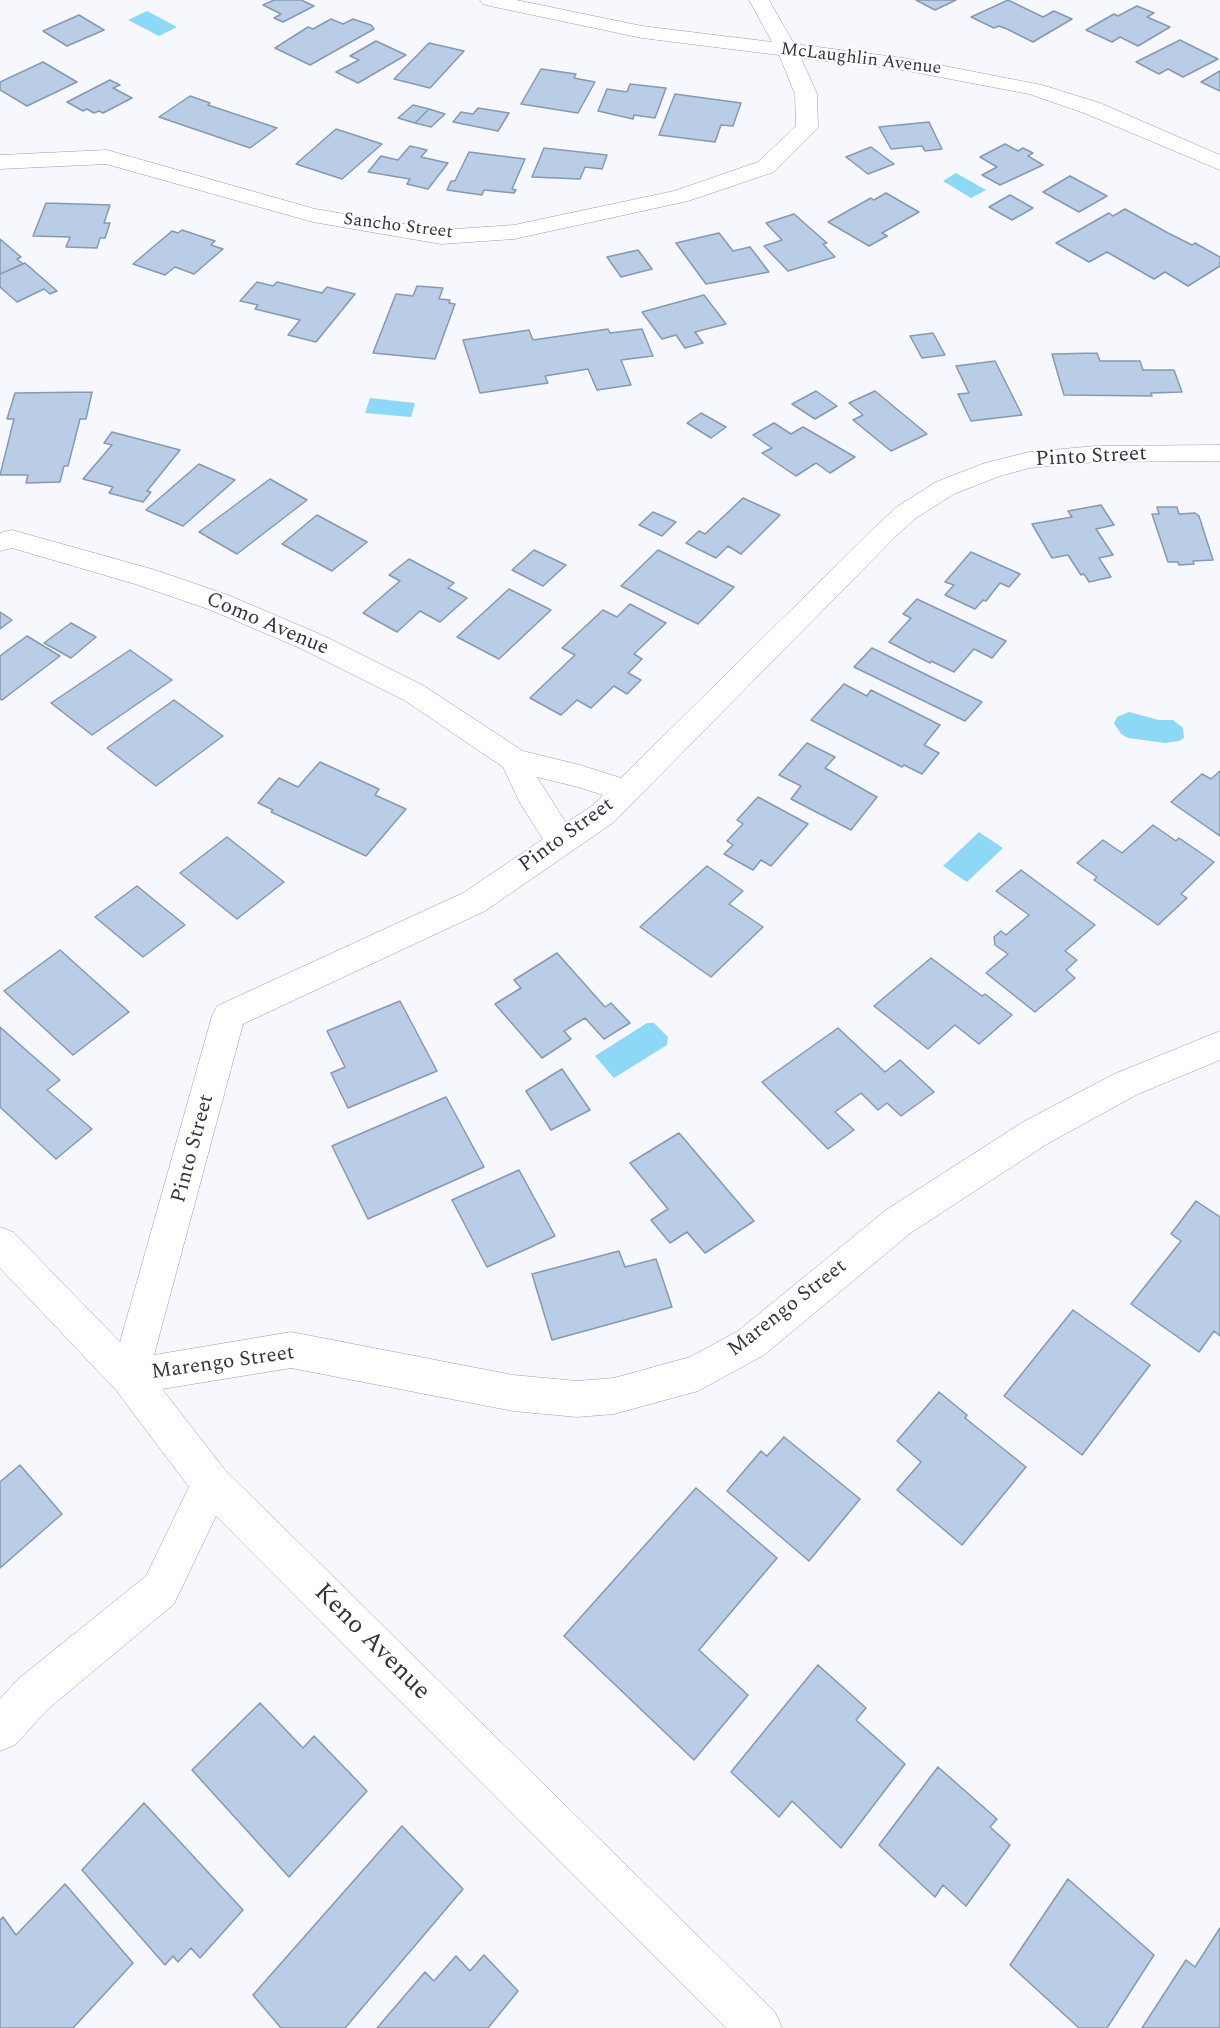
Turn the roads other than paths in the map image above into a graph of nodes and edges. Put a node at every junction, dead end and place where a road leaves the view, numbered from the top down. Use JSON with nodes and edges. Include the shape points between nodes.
{"nodes":[{"id":1,"x":490,"y":0,"type":"edge"},
{"id":2,"x":759,"y":0,"type":"edge"},
{"id":3,"x":787,"y":50,"type":"junction"},
{"id":4,"x":0,"y":162,"type":"edge"},
{"id":5,"x":1220,"y":163,"type":"edge"},
{"id":6,"x":1220,"y":453,"type":"edge"},
{"id":7,"x":0,"y":542,"type":"edge"},
{"id":8,"x":514,"y":760,"type":"junction"},
{"id":9,"x":626,"y":791,"type":"junction"},
{"id":10,"x":562,"y":842,"type":"junction"},
{"id":11,"x":1220,"y":1045,"type":"edge"},
{"id":12,"x":0,"y":1243,"type":"edge"},
{"id":13,"x":129,"y":1377,"type":"junction"},
{"id":14,"x":211,"y":1484,"type":"junction"},
{"id":15,"x":0,"y":1730,"type":"edge"},
{"id":16,"x":759,"y":2028,"type":"edge"}],
"edges":[{"from":1,"to":3,"type":"street","name":"McLaughlin Avenue","via":[[642,32]]},
{"from":2,"to":3,"type":"street","name":"Sancho Street"},
{"from":3,"to":4,"type":"street","name":"Sancho Street","via":[[806,94],[807,128],[766,167],[681,196],[514,232],[441,237],[313,215],[107,158]]},
{"from":3,"to":5,"type":"street","name":"McLaughlin Avenue","via":[[940,69],[1035,89],[1128,122]]},
{"from":6,"to":9,"type":"street","name":"Pinto Street","via":[[1096,454],[1029,460],[945,488],[887,530]]},
{"from":7,"to":8,"type":"street","name":"Como Avenue","via":[[12,539],[145,577],[312,642],[414,693]]},
{"from":8,"to":9,"type":"street","name":"Como Avenue"},
{"from":8,"to":10,"type":"street","via":[[531,795]]},
{"from":9,"to":10,"type":"street","name":"Pinto Street","via":[[603,814]]},
{"from":10,"to":13,"type":"street","name":"Pinto Street","via":[[474,902],[229,1016]]},
{"from":11,"to":13,"type":"street","name":"Marengo Street","via":[[1126,1084],[1035,1133],[899,1221],[751,1343],[698,1373],[614,1396],[577,1399],[513,1393],[291,1350]]},
{"from":12,"to":13,"type":"street","name":"Keno Avenue"},
{"from":13,"to":14,"type":"street","name":"Keno Avenue"},
{"from":14,"to":15,"type":"street","via":[[160,1590],[33,1694]]},
{"from":14,"to":16,"type":"street","name":"Keno Avenue"}]}
